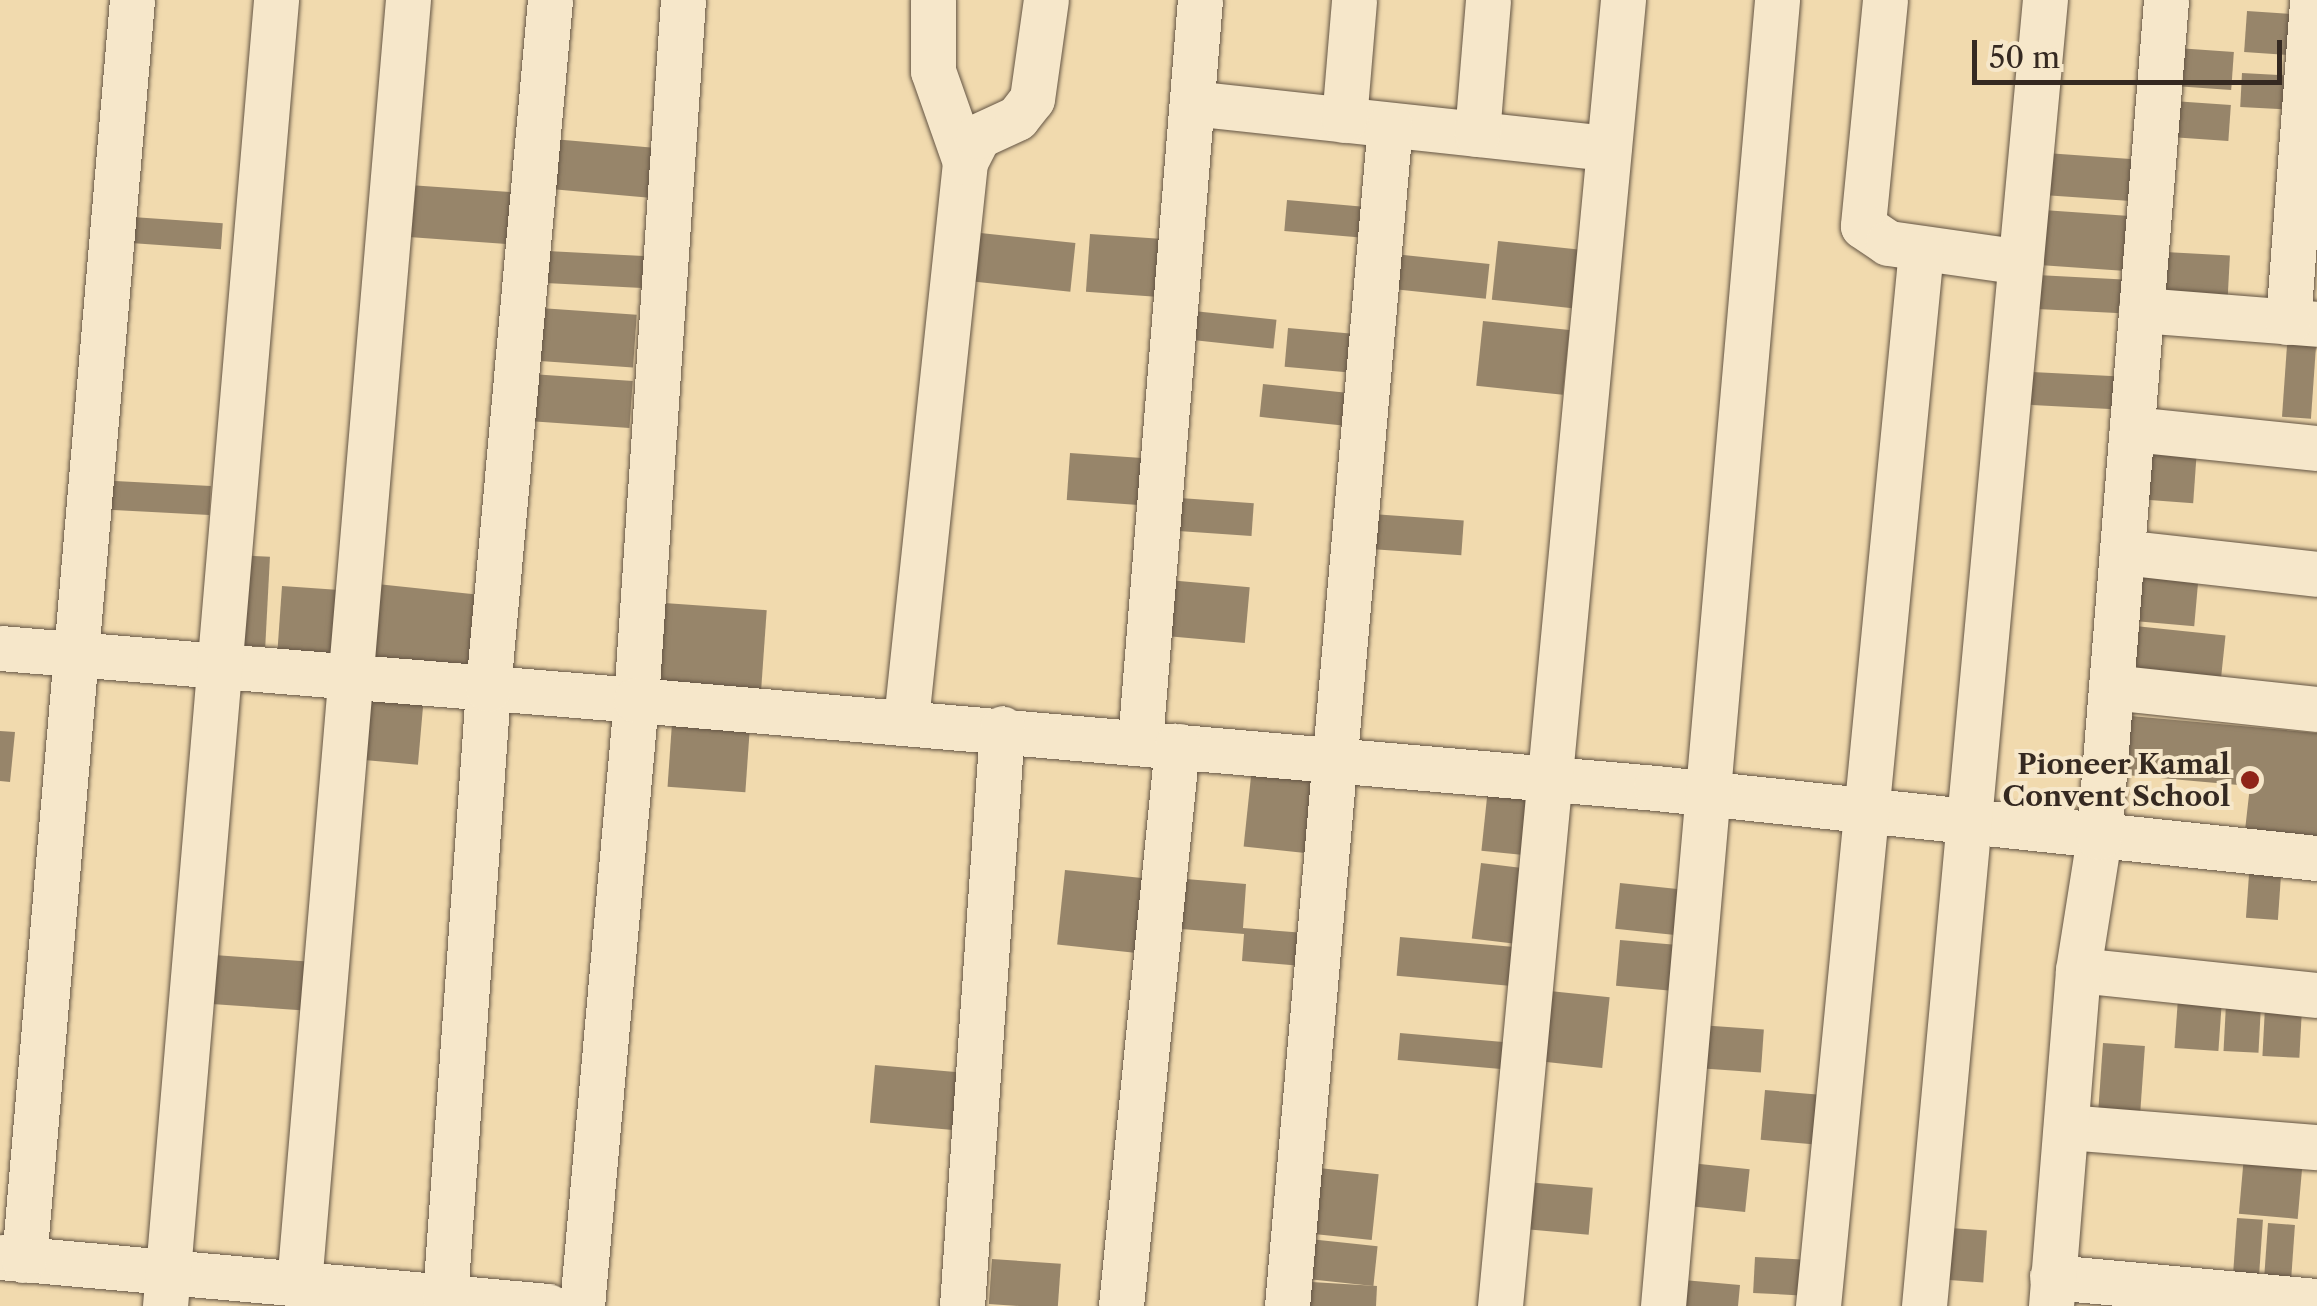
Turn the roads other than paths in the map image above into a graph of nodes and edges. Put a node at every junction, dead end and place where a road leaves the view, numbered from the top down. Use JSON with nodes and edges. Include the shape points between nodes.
{"nodes":[{"id":1,"x":132,"y":0,"type":"edge"},
{"id":2,"x":276,"y":0,"type":"edge"},
{"id":3,"x":408,"y":0,"type":"edge"},
{"id":4,"x":550,"y":0,"type":"edge"},
{"id":5,"x":683,"y":0,"type":"edge"},
{"id":6,"x":933,"y":0,"type":"edge"},
{"id":7,"x":1046,"y":0,"type":"edge"},
{"id":8,"x":1200,"y":0,"type":"edge"},
{"id":9,"x":1354,"y":0,"type":"edge"},
{"id":10,"x":1488,"y":0,"type":"edge"},
{"id":11,"x":1623,"y":0,"type":"edge"},
{"id":12,"x":1777,"y":0,"type":"edge"},
{"id":13,"x":1886,"y":0,"type":"edge"},
{"id":14,"x":2045,"y":0,"type":"edge"},
{"id":15,"x":2166,"y":0,"type":"edge"},
{"id":16,"x":2312,"y":0,"type":"edge"},
{"id":17,"x":1192,"y":104,"type":"junction"},
{"id":18,"x":1344,"y":120,"type":"junction"},
{"id":19,"x":1390,"y":124,"type":"junction"},
{"id":20,"x":1477,"y":134,"type":"junction"},
{"id":21,"x":1609,"y":148,"type":"junction"},
{"id":22,"x":966,"y":162,"type":"junction"},
{"id":23,"x":1921,"y":250,"type":"junction"},
{"id":24,"x":2021,"y":262,"type":"junction"},
{"id":25,"x":2141,"y":310,"type":"junction"},
{"id":26,"x":2303,"y":323,"type":"edge"},
{"id":27,"x":2132,"y":429,"type":"junction"},
{"id":28,"x":2317,"y":448,"type":"edge"},
{"id":29,"x":2122,"y":552,"type":"junction"},
{"id":30,"x":2317,"y":574,"type":"edge"},
{"id":31,"x":0,"y":648,"type":"edge"},
{"id":32,"x":74,"y":654,"type":"junction"},
{"id":33,"x":216,"y":667,"type":"junction"},
{"id":34,"x":351,"y":679,"type":"junction"},
{"id":35,"x":2111,"y":687,"type":"junction"},
{"id":36,"x":488,"y":689,"type":"junction"},
{"id":37,"x":636,"y":700,"type":"junction"},
{"id":38,"x":2317,"y":709,"type":"edge"},
{"id":39,"x":906,"y":720,"type":"junction"},
{"id":40,"x":1002,"y":728,"type":"junction"},
{"id":41,"x":1159,"y":744,"type":"junction"},
{"id":42,"x":1336,"y":760,"type":"junction"},
{"id":43,"x":1548,"y":778,"type":"junction"},
{"id":44,"x":1708,"y":794,"type":"junction"},
{"id":45,"x":1865,"y":811,"type":"junction"},
{"id":46,"x":1970,"y":823,"type":"junction"},
{"id":47,"x":2100,"y":837,"type":"junction"},
{"id":48,"x":2317,"y":858,"type":"edge"},
{"id":49,"x":2078,"y":970,"type":"junction"},
{"id":50,"x":2317,"y":995,"type":"edge"},
{"id":51,"x":2066,"y":1126,"type":"junction"},
{"id":52,"x":2317,"y":1146,"type":"edge"},
{"id":53,"x":12,"y":1258,"type":"edge"},
{"id":54,"x":299,"y":1284,"type":"junction"},
{"id":55,"x":167,"y":1289,"type":"edge"},
{"id":56,"x":2052,"y":1292,"type":"edge"},
{"id":57,"x":445,"y":1297,"type":"junction"},
{"id":58,"x":2317,"y":1301,"type":"edge"},
{"id":59,"x":548,"y":1306,"type":"edge"},
{"id":60,"x":582,"y":1306,"type":"edge"},
{"id":61,"x":962,"y":1306,"type":"edge"},
{"id":62,"x":1121,"y":1306,"type":"edge"},
{"id":63,"x":1287,"y":1306,"type":"edge"},
{"id":64,"x":1500,"y":1306,"type":"edge"},
{"id":65,"x":1663,"y":1306,"type":"edge"},
{"id":66,"x":1818,"y":1306,"type":"edge"},
{"id":67,"x":1924,"y":1306,"type":"edge"}],
"edges":[{"from":1,"to":32,"type":"street"},
{"from":2,"to":33,"type":"street"},
{"from":3,"to":34,"type":"street"},
{"from":4,"to":36,"type":"street"},
{"from":5,"to":37,"type":"street"},
{"from":6,"to":22,"type":"street","via":[[932,71]]},
{"from":7,"to":22,"type":"street","via":[[1032,99],[1017,118],[978,136]]},
{"from":8,"to":17,"type":"street"},
{"from":9,"to":18,"type":"street"},
{"from":10,"to":20,"type":"street"},
{"from":11,"to":21,"type":"street"},
{"from":12,"to":44,"type":"street"},
{"from":13,"to":23,"type":"street","via":[[1862,226],[1888,243]]},
{"from":14,"to":24,"type":"street"},
{"from":15,"to":25,"type":"street"},
{"from":16,"to":26,"type":"street"},
{"from":17,"to":18,"type":"street"},
{"from":17,"to":41,"type":"street"},
{"from":18,"to":19,"type":"street"},
{"from":19,"to":20,"type":"street"},
{"from":19,"to":42,"type":"street"},
{"from":20,"to":21,"type":"street"},
{"from":21,"to":43,"type":"street"},
{"from":22,"to":39,"type":"street"},
{"from":23,"to":24,"type":"street"},
{"from":23,"to":45,"type":"street"},
{"from":24,"to":46,"type":"street"},
{"from":25,"to":26,"type":"street"},
{"from":25,"to":27,"type":"street"},
{"from":27,"to":28,"type":"street"},
{"from":27,"to":29,"type":"street"},
{"from":29,"to":30,"type":"street"},
{"from":29,"to":35,"type":"street"},
{"from":31,"to":32,"type":"street"},
{"from":32,"to":33,"type":"street"},
{"from":32,"to":53,"type":"street"},
{"from":33,"to":34,"type":"street"},
{"from":33,"to":55,"type":"street"},
{"from":34,"to":36,"type":"street"},
{"from":34,"to":54,"type":"street"},
{"from":35,"to":38,"type":"street"},
{"from":35,"to":47,"type":"street"},
{"from":36,"to":37,"type":"street"},
{"from":36,"to":57,"type":"street"},
{"from":37,"to":39,"type":"street"},
{"from":37,"to":60,"type":"street"},
{"from":39,"to":40,"type":"street"},
{"from":40,"to":41,"type":"street"},
{"from":40,"to":61,"type":"street"},
{"from":41,"to":42,"type":"street"},
{"from":41,"to":62,"type":"street"},
{"from":42,"to":43,"type":"street"},
{"from":42,"to":63,"type":"street"},
{"from":43,"to":44,"type":"street"},
{"from":43,"to":64,"type":"street"},
{"from":44,"to":45,"type":"street"},
{"from":44,"to":65,"type":"street"},
{"from":45,"to":46,"type":"street"},
{"from":45,"to":66,"type":"street"},
{"from":46,"to":47,"type":"street"},
{"from":46,"to":67,"type":"street"},
{"from":47,"to":48,"type":"street"},
{"from":47,"to":49,"type":"street"},
{"from":49,"to":50,"type":"street"},
{"from":49,"to":51,"type":"street"},
{"from":51,"to":52,"type":"street"},
{"from":51,"to":56,"type":"street"},
{"from":53,"to":55,"type":"street"},
{"from":54,"to":55,"type":"street"},
{"from":54,"to":57,"type":"street"},
{"from":56,"to":58,"type":"street"},
{"from":57,"to":59,"type":"street"}]}
